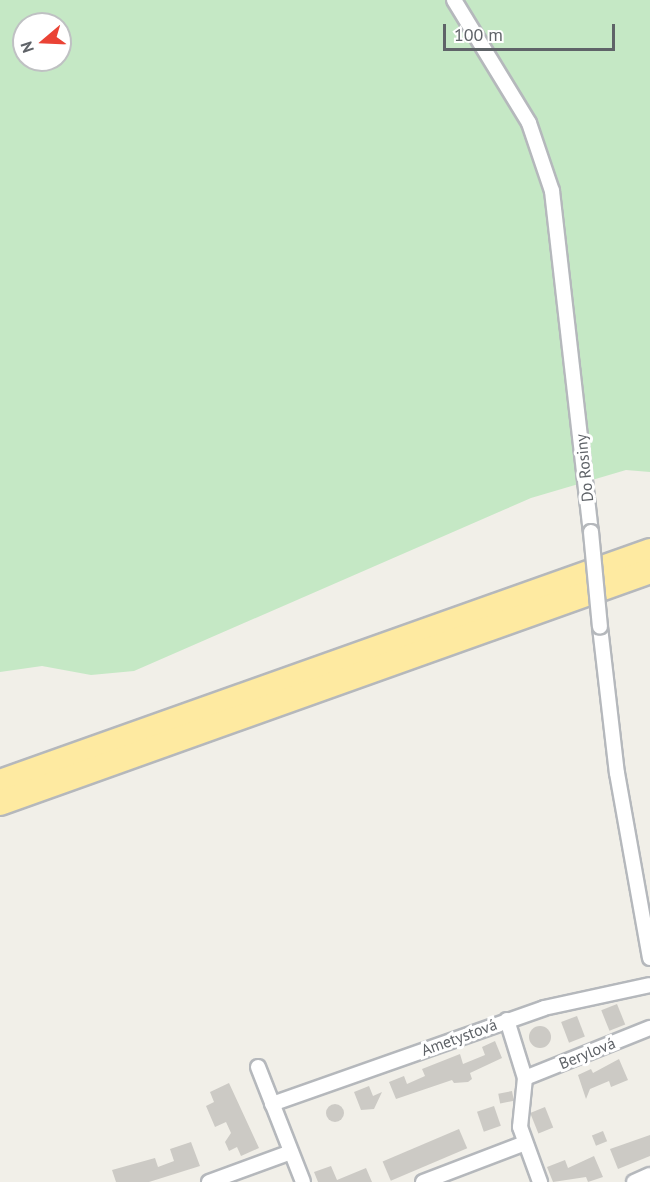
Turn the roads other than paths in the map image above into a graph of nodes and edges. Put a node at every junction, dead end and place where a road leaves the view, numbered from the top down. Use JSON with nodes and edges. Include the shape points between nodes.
{"nodes":[{"id":1,"x":454,"y":0,"type":"edge"},
{"id":2,"x":650,"y":551,"type":"edge"},
{"id":3,"x":650,"y":571,"type":"edge"},
{"id":4,"x":0,"y":782,"type":"edge"},
{"id":5,"x":0,"y":803,"type":"edge"},
{"id":6,"x":650,"y":958,"type":"edge"},
{"id":7,"x":650,"y":985,"type":"edge"},
{"id":8,"x":507,"y":1020,"type":"junction"},
{"id":9,"x":650,"y":1028,"type":"edge"},
{"id":10,"x":258,"y":1067,"type":"dead end"},
{"id":11,"x":525,"y":1078,"type":"junction"},
{"id":12,"x":272,"y":1104,"type":"junction"},
{"id":13,"x":525,"y":1143,"type":"junction"},
{"id":14,"x":291,"y":1152,"type":"junction"},
{"id":15,"x":650,"y":1175,"type":"edge"},
{"id":16,"x":208,"y":1182,"type":"edge"},
{"id":17,"x":303,"y":1182,"type":"edge"},
{"id":18,"x":423,"y":1182,"type":"edge"},
{"id":19,"x":540,"y":1182,"type":"edge"},
{"id":20,"x":634,"y":1182,"type":"edge"}],
"edges":[{"from":1,"to":6,"type":"street","name":"Do Rosiny","bridge":true,"via":[[529,123],[552,192],[617,773]]},
{"from":2,"to":4,"type":"highway"},
{"from":3,"to":5,"type":"highway"},
{"from":7,"to":8,"type":"street","name":"Ametystová"},
{"from":8,"to":11,"type":"street"},
{"from":8,"to":12,"type":"street","name":"Ametystová"},
{"from":9,"to":11,"type":"street","name":"Berylová"},
{"from":10,"to":12,"type":"street"},
{"from":11,"to":13,"type":"street","via":[[520,1127]]},
{"from":12,"to":14,"type":"street"},
{"from":13,"to":18,"type":"street"},
{"from":13,"to":19,"type":"street"},
{"from":14,"to":16,"type":"street"},
{"from":14,"to":17,"type":"street"},
{"from":15,"to":20,"type":"street"}]}
